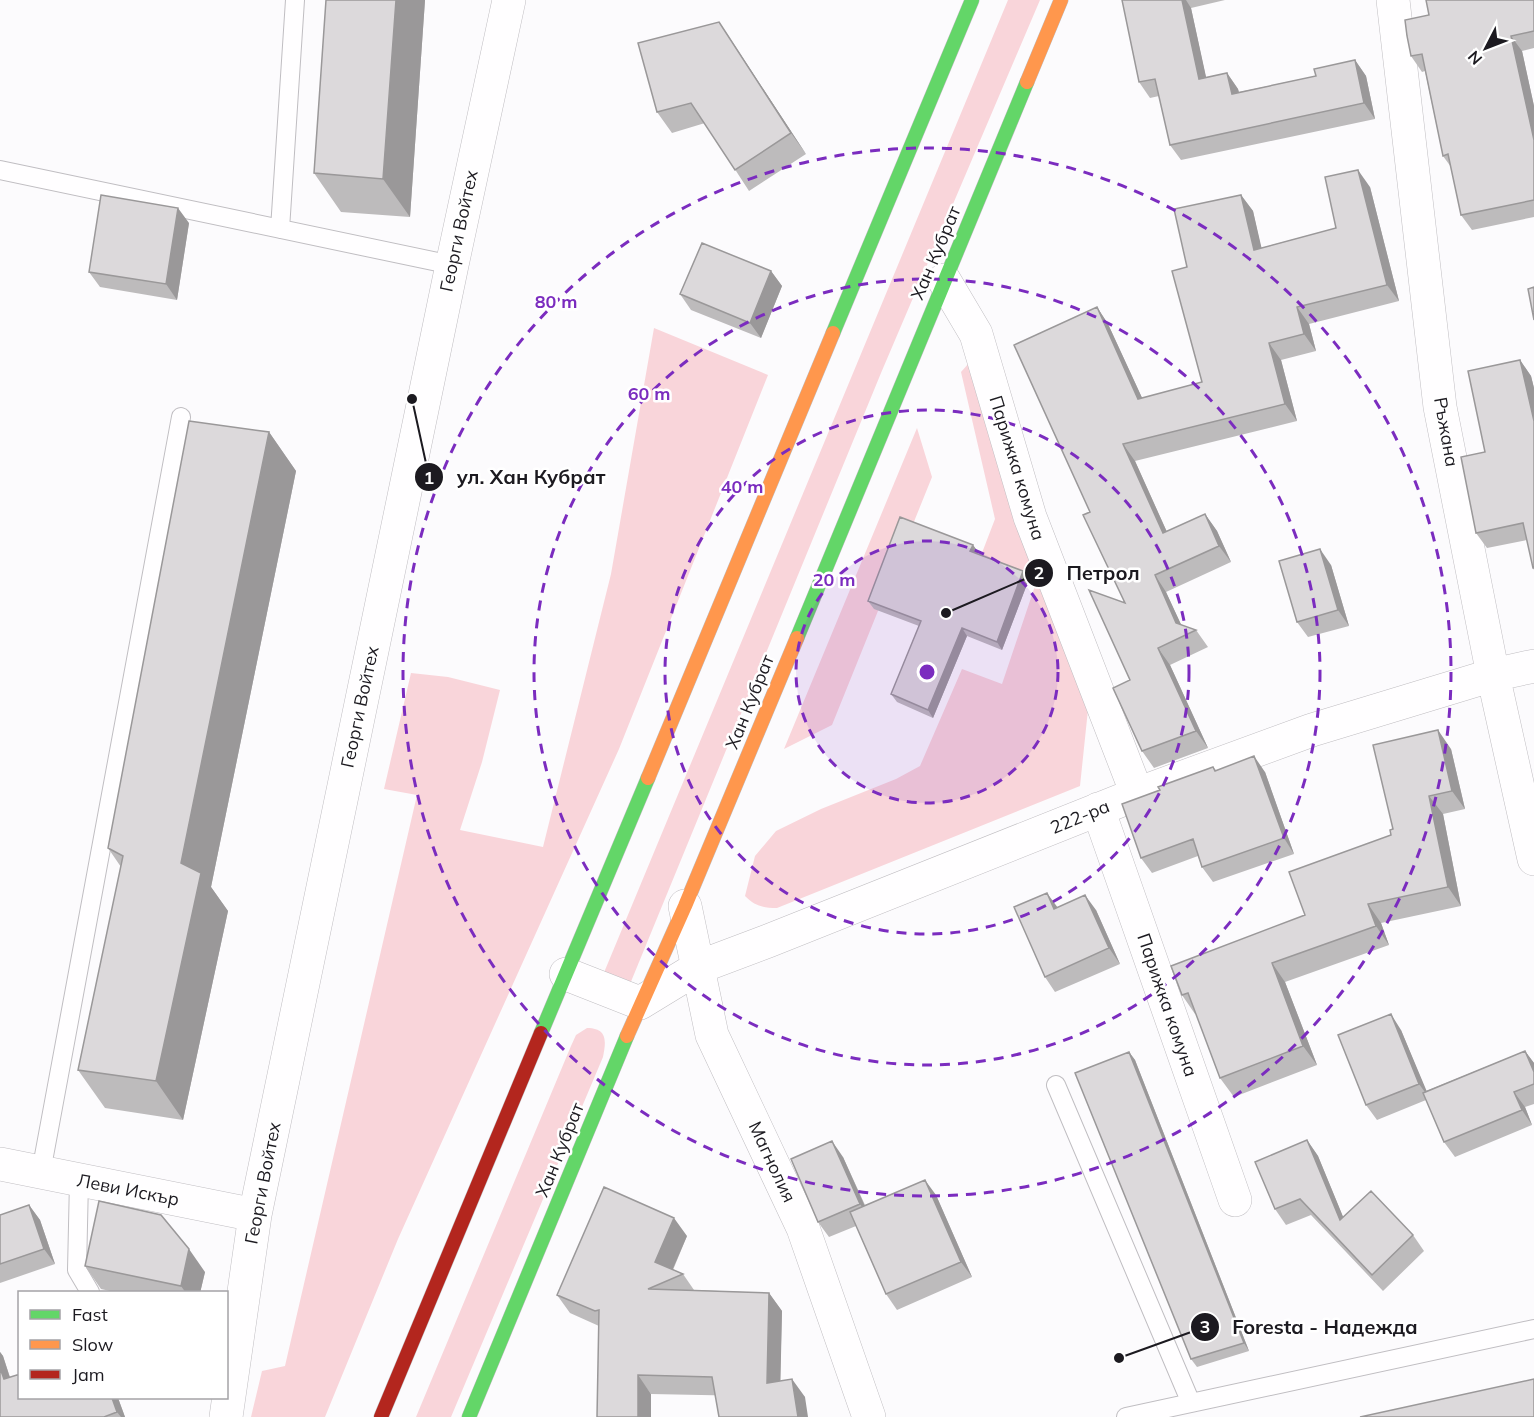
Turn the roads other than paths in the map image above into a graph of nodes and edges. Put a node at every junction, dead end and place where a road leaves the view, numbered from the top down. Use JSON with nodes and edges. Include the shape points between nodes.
{"nodes":[{"id":1,"x":295,"y":0,"type":"edge"},
{"id":2,"x":509,"y":0,"type":"edge"},
{"id":3,"x":972,"y":0,"type":"edge"},
{"id":4,"x":1061,"y":0,"type":"edge"},
{"id":5,"x":1393,"y":0,"type":"edge"},
{"id":6,"x":0,"y":170,"type":"edge"},
{"id":7,"x":280,"y":229,"type":"junction"},
{"id":8,"x":452,"y":265,"type":"junction"},
{"id":9,"x":944,"y":280,"type":"junction"},
{"id":10,"x":181,"y":417,"type":"dead end"},
{"id":11,"x":1534,"y":666,"type":"edge"},
{"id":12,"x":1493,"y":675,"type":"junction"},
{"id":13,"x":1137,"y":794,"type":"junction"},
{"id":14,"x":1098,"y":810,"type":"junction"},
{"id":15,"x":1534,"y":859,"type":"edge"},
{"id":16,"x":685,"y":906,"type":"junction"},
{"id":17,"x":699,"y":967,"type":"junction"},
{"id":18,"x":566,"y":974,"type":"junction"},
{"id":19,"x":640,"y":1003,"type":"junction"},
{"id":20,"x":1056,"y":1084,"type":"dead end"},
{"id":21,"x":0,"y":1164,"type":"edge"},
{"id":22,"x":41,"y":1172,"type":"junction"},
{"id":23,"x":79,"y":1181,"type":"junction"},
{"id":24,"x":1235,"y":1200,"type":"dead end"},
{"id":25,"x":255,"y":1215,"type":"junction"},
{"id":26,"x":89,"y":1291,"type":"edge"},
{"id":27,"x":1534,"y":1329,"type":"edge"},
{"id":28,"x":228,"y":1395,"type":"edge"},
{"id":29,"x":1191,"y":1403,"type":"junction"},
{"id":30,"x":381,"y":1417,"type":"edge"},
{"id":31,"x":469,"y":1417,"type":"edge"},
{"id":32,"x":869,"y":1417,"type":"edge"},
{"id":33,"x":1126,"y":1417,"type":"edge"}],
"edges":[{"from":1,"to":7,"type":"lane"},
{"from":2,"to":8,"type":"street","name":"Георги Войтех"},
{"from":3,"to":18,"type":"street"},
{"from":4,"to":9,"type":"street","name":"Хан Кубрат"},
{"from":5,"to":12,"type":"street","name":"Ръжана","via":[[1440,407]]},
{"from":6,"to":7,"type":"lane"},
{"from":7,"to":8,"type":"lane"},
{"from":8,"to":25,"type":"street","name":"Георги Войтех"},
{"from":9,"to":13,"type":"street","name":"Парижка комуна","via":[[976,334],[1030,518]]},
{"from":9,"to":16,"type":"street","name":"Хан Кубрат"},
{"from":10,"to":22,"type":"lane"},
{"from":11,"to":12,"type":"street","name":"222-ра"},
{"from":12,"to":13,"type":"street","name":"222-ра","via":[[1312,730]]},
{"from":12,"to":15,"type":"street","name":"Ръжана"},
{"from":13,"to":14,"type":"street","name":"222-ра"},
{"from":14,"to":17,"type":"street","name":"222-ра"},
{"from":14,"to":24,"type":"street","name":"Парижка комуна"},
{"from":16,"to":17,"type":"street","name":"Магнолия"},
{"from":16,"to":19,"type":"street","name":"Хан Кубрат"},
{"from":17,"to":19,"type":"street","name":"222-ра"},
{"from":17,"to":32,"type":"street","name":"Магнолия","via":[[712,1035],[803,1228]]},
{"from":18,"to":19,"type":"street"},
{"from":18,"to":30,"type":"street"},
{"from":19,"to":31,"type":"street","name":"Хан Кубрат"},
{"from":20,"to":29,"type":"lane"},
{"from":21,"to":22,"type":"street","name":"Леви Искър"},
{"from":22,"to":23,"type":"street","name":"Леви Искър"},
{"from":23,"to":25,"type":"street","name":"Леви Искър"},
{"from":23,"to":26,"type":"lane","via":[[77,1270]]},
{"from":25,"to":28,"type":"street","name":"Георги Войтех"},
{"from":27,"to":29,"type":"lane"},
{"from":29,"to":33,"type":"lane"}]}
